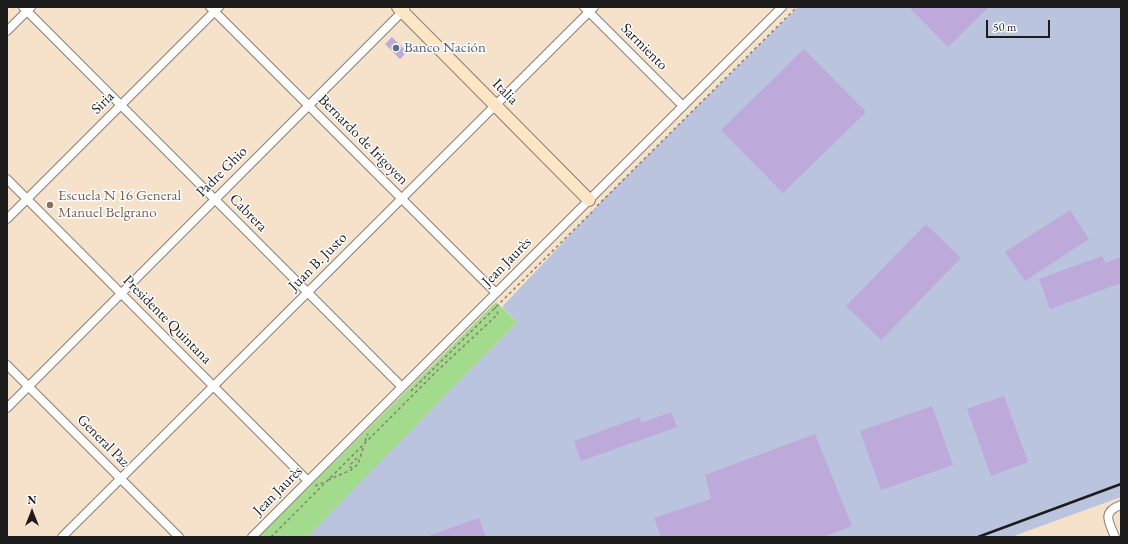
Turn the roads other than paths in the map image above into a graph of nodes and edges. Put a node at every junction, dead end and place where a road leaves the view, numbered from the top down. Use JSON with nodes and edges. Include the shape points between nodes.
{"nodes":[{"id":1,"x":27,"y":8,"type":"edge"},
{"id":2,"x":215,"y":8,"type":"edge"},
{"id":3,"x":402,"y":8,"type":"edge"},
{"id":4,"x":589,"y":9,"type":"edge"},
{"id":5,"x":776,"y":9,"type":"edge"},
{"id":6,"x":7,"y":31,"type":"edge"},
{"id":7,"x":308,"y":105,"type":"junction"},
{"id":8,"x":495,"y":105,"type":"junction"},
{"id":9,"x":121,"y":106,"type":"junction"},
{"id":10,"x":683,"y":106,"type":"junction"},
{"id":11,"x":7,"y":179,"type":"edge"},
{"id":12,"x":402,"y":198,"type":"junction"},
{"id":13,"x":27,"y":199,"type":"junction"},
{"id":14,"x":214,"y":200,"type":"junction"},
{"id":15,"x":589,"y":200,"type":"junction"},
{"id":16,"x":7,"y":219,"type":"edge"},
{"id":17,"x":307,"y":292,"type":"junction"},
{"id":18,"x":121,"y":293,"type":"junction"},
{"id":19,"x":493,"y":296,"type":"junction"},
{"id":20,"x":7,"y":365,"type":"edge"},
{"id":21,"x":28,"y":386,"type":"junction"},
{"id":22,"x":214,"y":386,"type":"junction"},
{"id":23,"x":402,"y":387,"type":"junction"},
{"id":24,"x":7,"y":408,"type":"edge"},
{"id":25,"x":120,"y":479,"type":"junction"},
{"id":26,"x":308,"y":481,"type":"junction"},
{"id":27,"x":1121,"y":505,"type":"edge"},
{"id":28,"x":62,"y":537,"type":"edge"},
{"id":29,"x":179,"y":537,"type":"edge"},
{"id":30,"x":252,"y":537,"type":"edge"},
{"id":31,"x":1115,"y":537,"type":"edge"}],
"edges":[{"from":1,"to":6,"type":"street"},
{"from":1,"to":9,"type":"street","name":"Cabrera"},
{"from":2,"to":7,"type":"street","name":"Bernardo de Irigoyen"},
{"from":2,"to":9,"type":"street","name":"Siria"},
{"from":3,"to":7,"type":"street","name":"Padre Ghio"},
{"from":3,"to":8,"type":"street","name":"Italia"},
{"from":4,"to":8,"type":"street","name":"Juan B. Justo"},
{"from":4,"to":10,"type":"street","name":"Sarmiento"},
{"from":5,"to":10,"type":"street","name":"Jean Jaurès"},
{"from":7,"to":12,"type":"street","name":"Bernardo de Irigoyen"},
{"from":7,"to":14,"type":"street","name":"Padre Ghio"},
{"from":8,"to":12,"type":"street","name":"Juan B. Justo"},
{"from":8,"to":15,"type":"street","name":"Italia"},
{"from":9,"to":13,"type":"street","name":"Siria"},
{"from":9,"to":14,"type":"street","name":"Cabrera"},
{"from":10,"to":15,"type":"street","name":"Jean Jaurès"},
{"from":11,"to":13,"type":"street","name":"Presidente Quintana"},
{"from":12,"to":17,"type":"street","name":"Juan B. Justo"},
{"from":12,"to":19,"type":"street","name":"Bernardo de Irigoyen"},
{"from":13,"to":16,"type":"street","name":"Siria"},
{"from":13,"to":18,"type":"street","name":"Presidente Quintana"},
{"from":14,"to":17,"type":"street","name":"Cabrera"},
{"from":14,"to":18,"type":"street","name":"Padre Ghio"},
{"from":15,"to":19,"type":"street","name":"Jean Jaurès"},
{"from":17,"to":22,"type":"street","name":"Juan B. Justo"},
{"from":17,"to":23,"type":"street","name":"Cabrera"},
{"from":18,"to":21,"type":"street","name":"Padre Ghio"},
{"from":18,"to":22,"type":"street","name":"Presidente Quintana"},
{"from":19,"to":23,"type":"street","name":"Jean Jaurès"},
{"from":20,"to":21,"type":"street","name":"General Paz"},
{"from":21,"to":24,"type":"street","name":"Padre Ghio"},
{"from":21,"to":25,"type":"street","name":"General Paz"},
{"from":22,"to":25,"type":"street","name":"Juan B. Justo"},
{"from":22,"to":26,"type":"street","name":"Presidente Quintana"},
{"from":23,"to":26,"type":"street","name":"Jean Jaurès"},
{"from":25,"to":28,"type":"street","name":"Juan B. Justo"},
{"from":25,"to":29,"type":"street","name":"General Paz"},
{"from":26,"to":30,"type":"street","name":"Jean Jaurès"},
{"from":27,"to":31,"type":"street","via":[[1112,508],[1108,513]]}]}
